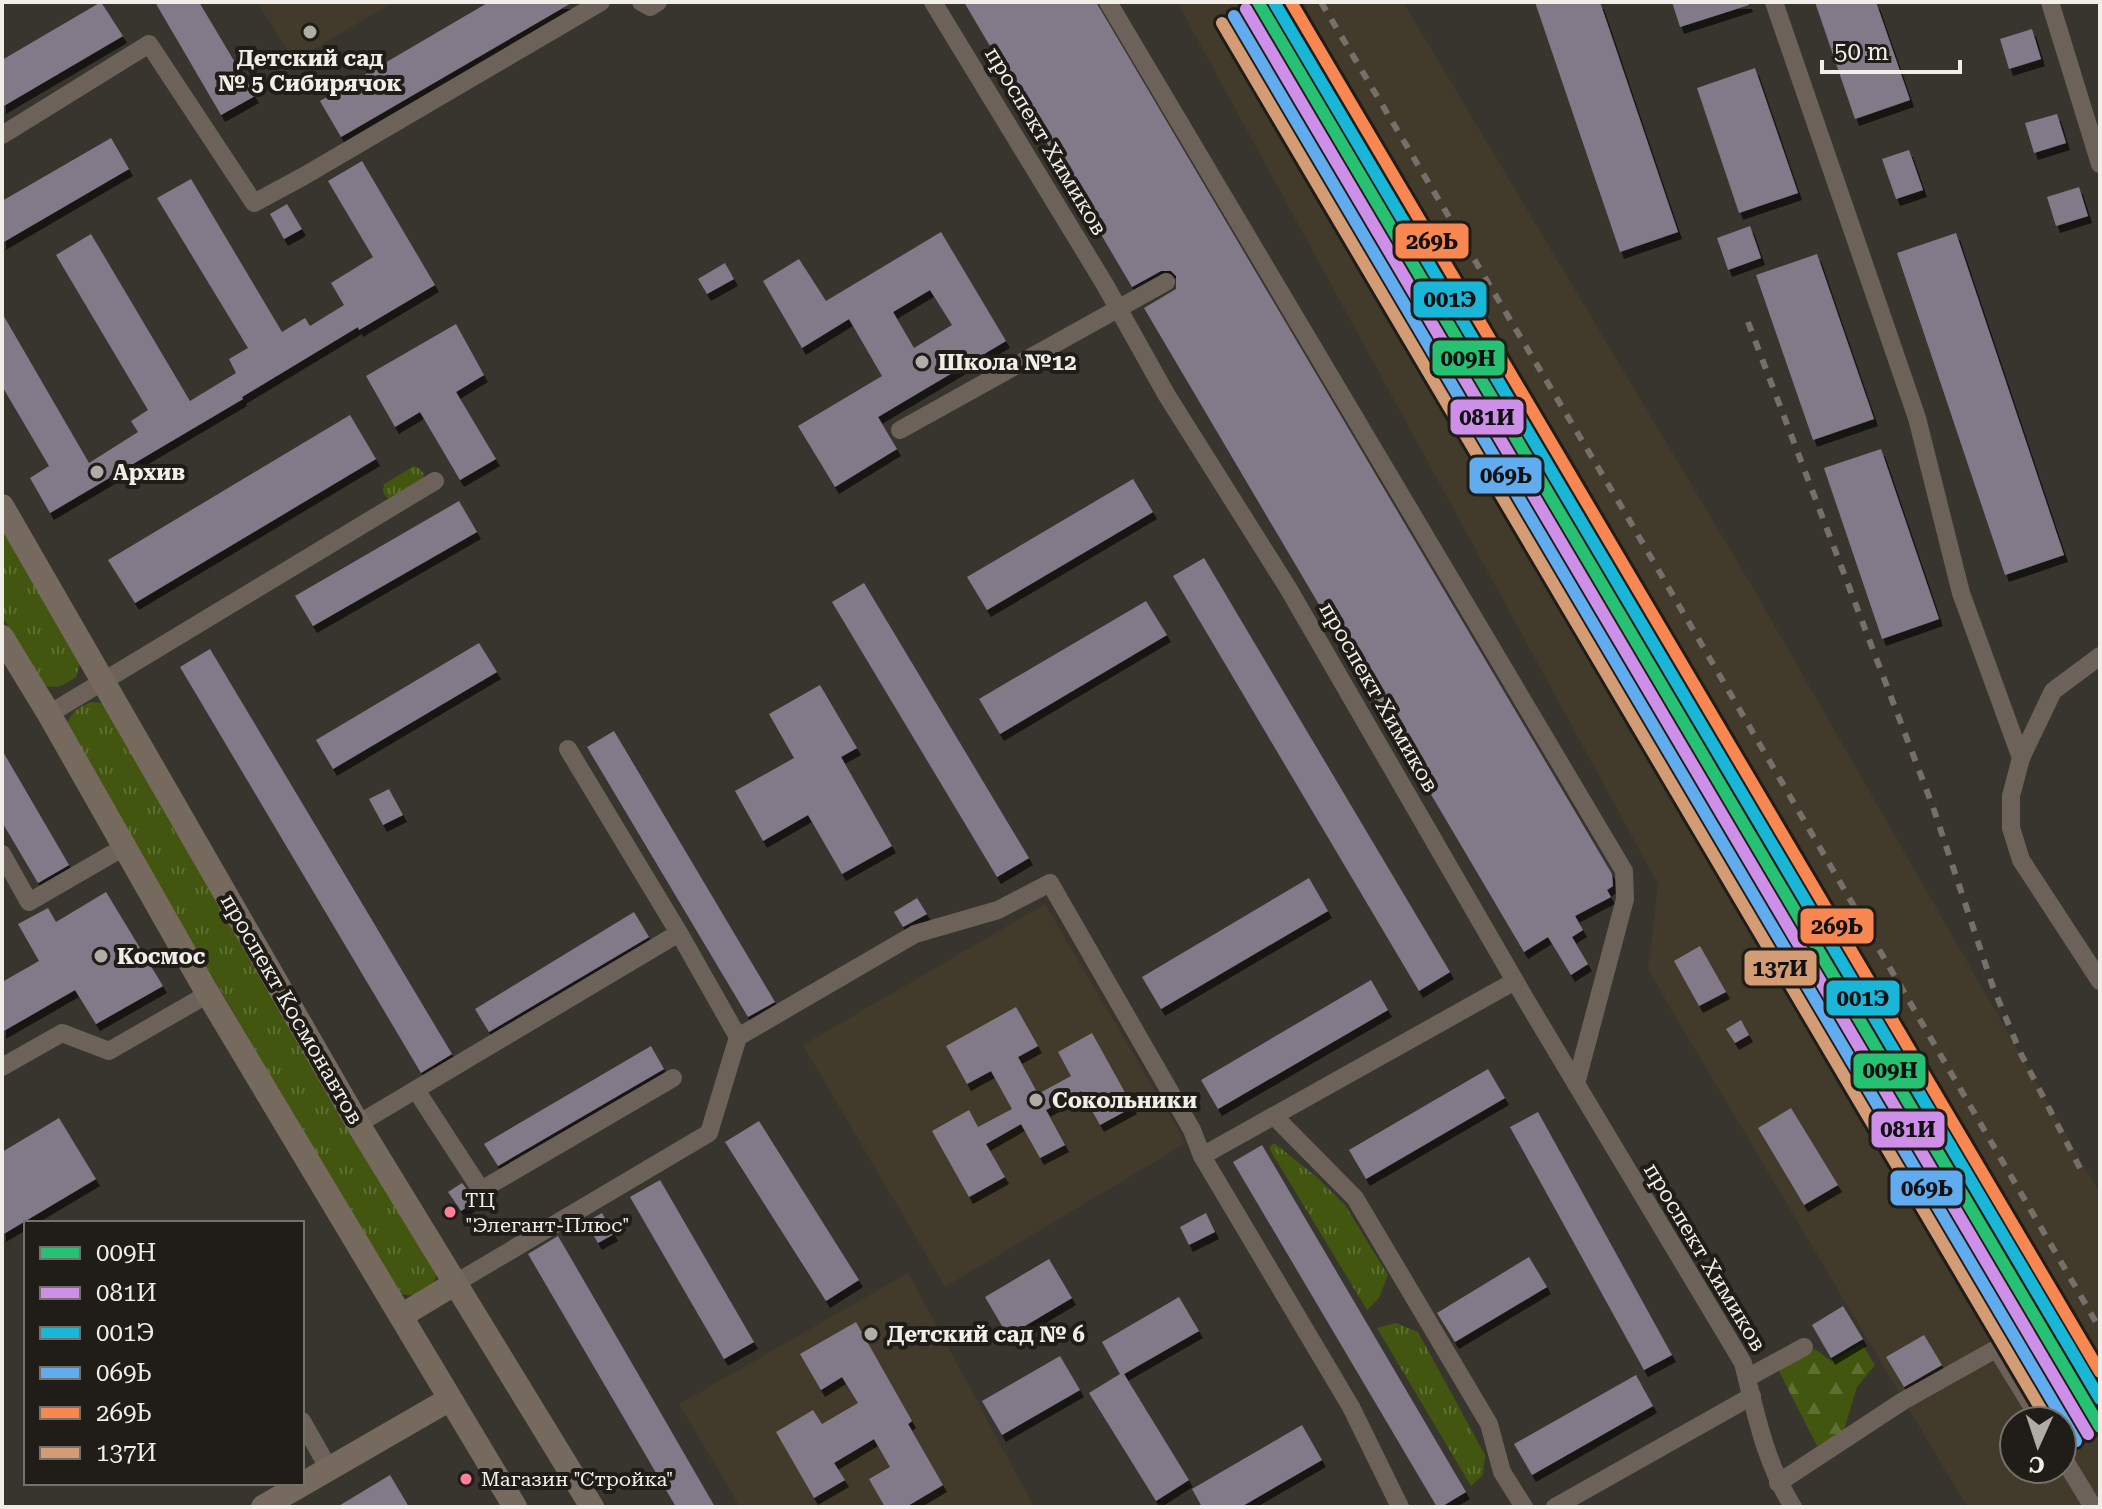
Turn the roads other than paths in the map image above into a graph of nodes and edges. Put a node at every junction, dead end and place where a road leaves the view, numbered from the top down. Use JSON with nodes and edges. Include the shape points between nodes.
{"nodes":[{"id":1,"x":601,"y":2,"type":"edge"},
{"id":2,"x":641,"y":2,"type":"edge"},
{"id":3,"x":658,"y":2,"type":"edge"},
{"id":4,"x":933,"y":2,"type":"edge"},
{"id":5,"x":1108,"y":2,"type":"edge"},
{"id":6,"x":1774,"y":2,"type":"edge"},
{"id":7,"x":2050,"y":2,"type":"edge"},
{"id":8,"x":2,"y":135,"type":"edge"},
{"id":9,"x":2100,"y":164,"type":"edge"},
{"id":10,"x":1166,"y":282,"type":"dead end"},
{"id":11,"x":1119,"y":309,"type":"junction"},
{"id":12,"x":900,"y":430,"type":"dead end"},
{"id":13,"x":435,"y":481,"type":"dead end"},
{"id":14,"x":2,"y":506,"type":"edge"},
{"id":15,"x":2,"y":637,"type":"edge"},
{"id":16,"x":2100,"y":656,"type":"edge"},
{"id":17,"x":103,"y":680,"type":"junction"},
{"id":18,"x":49,"y":714,"type":"junction"},
{"id":19,"x":568,"y":749,"type":"dead end"},
{"id":20,"x":2021,"y":758,"type":"junction"},
{"id":21,"x":124,"y":847,"type":"junction"},
{"id":22,"x":2,"y":854,"type":"edge"},
{"id":23,"x":679,"y":933,"type":"junction"},
{"id":24,"x":1515,"y":981,"type":"junction"},
{"id":25,"x":2100,"y":981,"type":"edge"},
{"id":26,"x":208,"y":994,"type":"junction"},
{"id":27,"x":738,"y":1037,"type":"junction"},
{"id":28,"x":2,"y":1067,"type":"edge"},
{"id":29,"x":673,"y":1078,"type":"dead end"},
{"id":30,"x":1576,"y":1084,"type":"junction"},
{"id":31,"x":416,"y":1090,"type":"junction"},
{"id":32,"x":1274,"y":1116,"type":"junction"},
{"id":33,"x":358,"y":1124,"type":"junction"},
{"id":34,"x":1202,"y":1156,"type":"junction"},
{"id":35,"x":454,"y":1284,"type":"junction"},
{"id":36,"x":401,"y":1316,"type":"junction"},
{"id":37,"x":1804,"y":1347,"type":"dead end"},
{"id":38,"x":1749,"y":1387,"type":"junction"},
{"id":39,"x":450,"y":1399,"type":"junction"},
{"id":40,"x":2031,"y":1405,"type":"edge"},
{"id":41,"x":304,"y":1425,"type":"edge"},
{"id":42,"x":329,"y":1469,"type":"junction"},
{"id":43,"x":2078,"y":1482,"type":"edge"},
{"id":44,"x":304,"y":1483,"type":"edge"},
{"id":45,"x":1778,"y":1483,"type":"junction"},
{"id":46,"x":301,"y":1485,"type":"edge"},
{"id":47,"x":263,"y":1507,"type":"edge"},
{"id":48,"x":515,"y":1507,"type":"edge"},
{"id":49,"x":592,"y":1507,"type":"edge"},
{"id":50,"x":1400,"y":1507,"type":"edge"},
{"id":51,"x":1524,"y":1507,"type":"edge"},
{"id":52,"x":1555,"y":1507,"type":"edge"},
{"id":53,"x":1793,"y":1507,"type":"edge"},
{"id":54,"x":2093,"y":1507,"type":"edge"}],
"edges":[{"from":1,"to":8,"type":"street","via":[[254,203],[149,44]]},
{"from":2,"to":3,"type":"street","via":[[650,7]]},
{"from":4,"to":11,"type":"street","name":"проспект Химиков"},
{"from":5,"to":30,"type":"street","via":[[1624,871],[1625,899]]},
{"from":6,"to":20,"type":"street","via":[[1917,418],[1961,593]]},
{"from":7,"to":9,"type":"street"},
{"from":10,"to":11,"type":"street"},
{"from":11,"to":12,"type":"street"},
{"from":11,"to":24,"type":"street","name":"проспект Химиков"},
{"from":13,"to":17,"type":"street"},
{"from":14,"to":17,"type":"main road","name":"проспект Космонавтов"},
{"from":15,"to":18,"type":"main road"},
{"from":16,"to":20,"type":"street","via":[[2053,691]]},
{"from":17,"to":18,"type":"street"},
{"from":17,"to":33,"type":"main road","name":"проспект Космонавтов"},
{"from":18,"to":21,"type":"main road"},
{"from":19,"to":23,"type":"street"},
{"from":20,"to":25,"type":"street","via":[[2011,796],[2011,828],[2021,860]]},
{"from":21,"to":22,"type":"street","via":[[29,902]]},
{"from":21,"to":26,"type":"main road"},
{"from":23,"to":27,"type":"street"},
{"from":23,"to":31,"type":"street"},
{"from":24,"to":30,"type":"street","name":"проспект Химиков"},
{"from":24,"to":32,"type":"street"},
{"from":26,"to":28,"type":"street","via":[[109,1051],[62,1033]]},
{"from":26,"to":36,"type":"main road"},
{"from":27,"to":34,"type":"street","via":[[915,934],[998,910],[1050,883]]},
{"from":27,"to":35,"type":"street","via":[[709,1133]]},
{"from":29,"to":31,"type":"street","via":[[481,1190]]},
{"from":30,"to":38,"type":"street","name":"проспект Химиков","via":[[1743,1363]]},
{"from":31,"to":33,"type":"street"},
{"from":32,"to":34,"type":"street"},
{"from":32,"to":51,"type":"street","via":[[1355,1198],[1489,1424],[1502,1472]]},
{"from":33,"to":35,"type":"main road","name":"проспект Космонавтов"},
{"from":34,"to":50,"type":"street","via":[[1351,1407]]},
{"from":35,"to":36,"type":"main road"},
{"from":35,"to":49,"type":"main road","name":"проспект Космонавтов"},
{"from":36,"to":39,"type":"main road"},
{"from":37,"to":38,"type":"street"},
{"from":38,"to":45,"type":"street","name":"проспект Химиков"},
{"from":38,"to":52,"type":"street"},
{"from":39,"to":42,"type":"main road"},
{"from":39,"to":48,"type":"main road"},
{"from":40,"to":45,"type":"street","via":[[1994,1350],[1903,1401]]},
{"from":41,"to":42,"type":"street"},
{"from":42,"to":44,"type":"main road"},
{"from":43,"to":54,"type":"street"},
{"from":45,"to":53,"type":"street","name":"проспект Химиков"},
{"from":46,"to":47,"type":"main road"}]}
